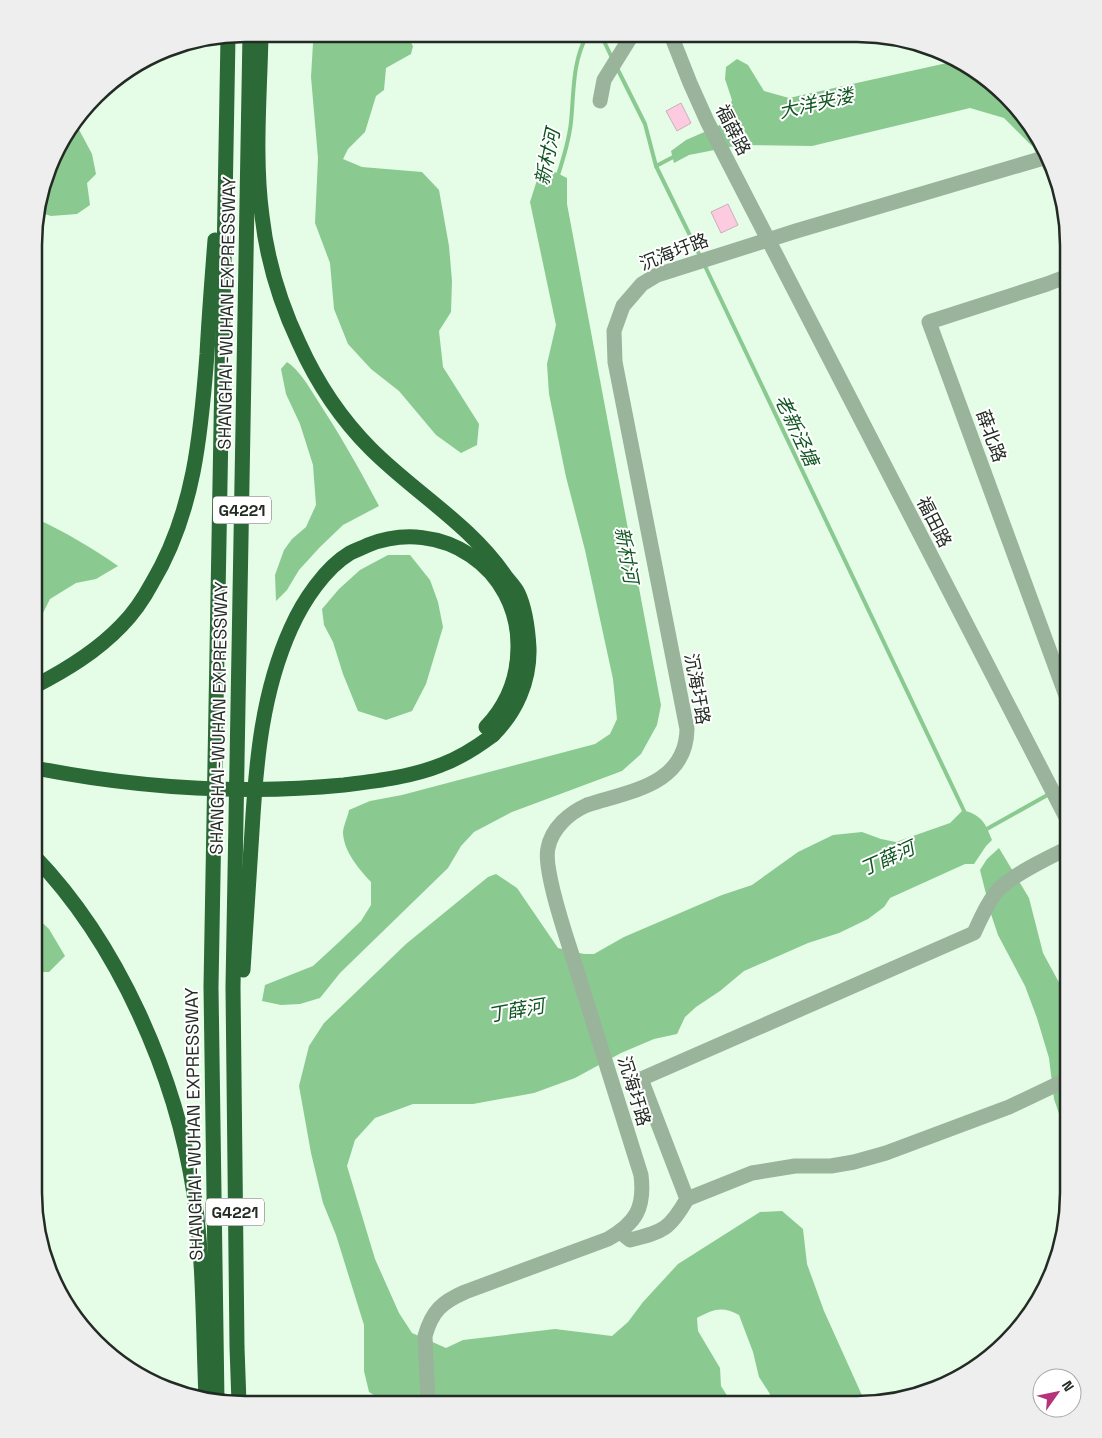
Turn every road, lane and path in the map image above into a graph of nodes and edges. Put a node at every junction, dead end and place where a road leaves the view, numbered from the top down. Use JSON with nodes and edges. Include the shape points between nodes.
{"nodes":[{"id":1,"x":250,"y":42,"type":"edge"},
{"id":2,"x":261,"y":42,"type":"edge"},
{"id":3,"x":628,"y":42,"type":"edge"},
{"id":4,"x":674,"y":42,"type":"edge"},
{"id":5,"x":228,"y":43,"type":"edge"},
{"id":6,"x":228,"y":77,"type":"junction"},
{"id":7,"x":600,"y":101,"type":"dead end"},
{"id":8,"x":1040,"y":159,"type":"edge"},
{"id":9,"x":768,"y":239,"type":"junction"},
{"id":10,"x":1060,"y":279,"type":"edge"},
{"id":11,"x":1060,"y":679,"type":"edge"},
{"id":12,"x":42,"y":682,"type":"edge"},
{"id":13,"x":490,"y":731,"type":"junction"},
{"id":14,"x":42,"y":760,"type":"edge"},
{"id":15,"x":42,"y":770,"type":"edge"},
{"id":16,"x":1060,"y":807,"type":"edge"},
{"id":17,"x":1060,"y":852,"type":"edge"},
{"id":18,"x":42,"y":865,"type":"edge"},
{"id":19,"x":1060,"y":1083,"type":"edge"},
{"id":20,"x":234,"y":1111,"type":"junction"},
{"id":21,"x":687,"y":1199,"type":"junction"},
{"id":22,"x":620,"y":1232,"type":"junction"},
{"id":23,"x":206,"y":1392,"type":"edge"},
{"id":24,"x":217,"y":1394,"type":"edge"},
{"id":25,"x":239,"y":1395,"type":"edge"},
{"id":26,"x":428,"y":1396,"type":"edge"}],
"edges":[{"from":1,"to":20,"type":"highway","name":"SHANGHAI-WUHAN EXPRESSWAY","number":"G4221","via":[[233,987]]},
{"from":2,"to":13,"type":"highway","via":[[258,173],[262,216],[270,260],[298,343],[343,419],[372,450],[478,542],[518,593],[528,626],[530,663],[520,699],[500,728]]},
{"from":3,"to":7,"type":"street","via":[[604,80]]},
{"from":4,"to":9,"type":"street","name":"福薛路","via":[[708,121]]},
{"from":5,"to":6,"type":"highway","name":"SHANGHAI-WUHAN EXPRESSWAY","number":"G4221"},
{"from":6,"to":12,"type":"highway","via":[[200,426],[188,496],[178,531],[164,564],[122,626],[94,651]]},
{"from":6,"to":24,"type":"highway","name":"SHANGHAI-WUHAN EXPRESSWAY","number":"G4221","via":[[211,987]]},
{"from":8,"to":9,"type":"street","name":"沉海圩路"},
{"from":9,"to":16,"type":"street","name":"福田路"},
{"from":9,"to":22,"type":"street","name":"沉海圩路","via":[[657,275],[631,294],[614,331],[615,362],[687,741],[677,765],[660,780],[576,810],[557,828],[547,859],[562,921],[641,1176],[637,1213]]},
{"from":10,"to":11,"type":"street","name":"薛北路","via":[[929,322]]},
{"from":13,"to":14,"type":"highway","via":[[438,757],[404,766],[313,778],[186,779],[92,770]]},
{"from":13,"to":15,"type":"highway","bridge":true,"via":[[472,750],[440,766],[361,783],[313,788],[185,788],[92,779]]},
{"from":13,"to":20,"type":"highway","via":[[509,695],[518,664],[519,630],[509,598],[491,571],[467,552],[442,541],[411,536],[380,541],[350,553],[325,574],[291,628],[270,688],[256,762]]},
{"from":17,"to":21,"type":"street","via":[[1000,888],[974,934],[640,1079]]},
{"from":18,"to":23,"type":"highway","via":[[96,935],[128,990],[158,1059],[173,1104],[194,1192],[202,1283]]},
{"from":19,"to":21,"type":"street","via":[[1009,1107],[886,1154],[839,1165],[795,1166],[752,1173]]},
{"from":20,"to":25,"type":"highway","name":"SHANGHAI-WUHAN EXPRESSWAY","number":"G4221"},
{"from":21,"to":22,"type":"street","via":[[676,1220],[655,1234],[630,1240]]},
{"from":22,"to":26,"type":"street","name":"沉海圩路","via":[[592,1246],[446,1301],[439,1307],[425,1336]]}]}
